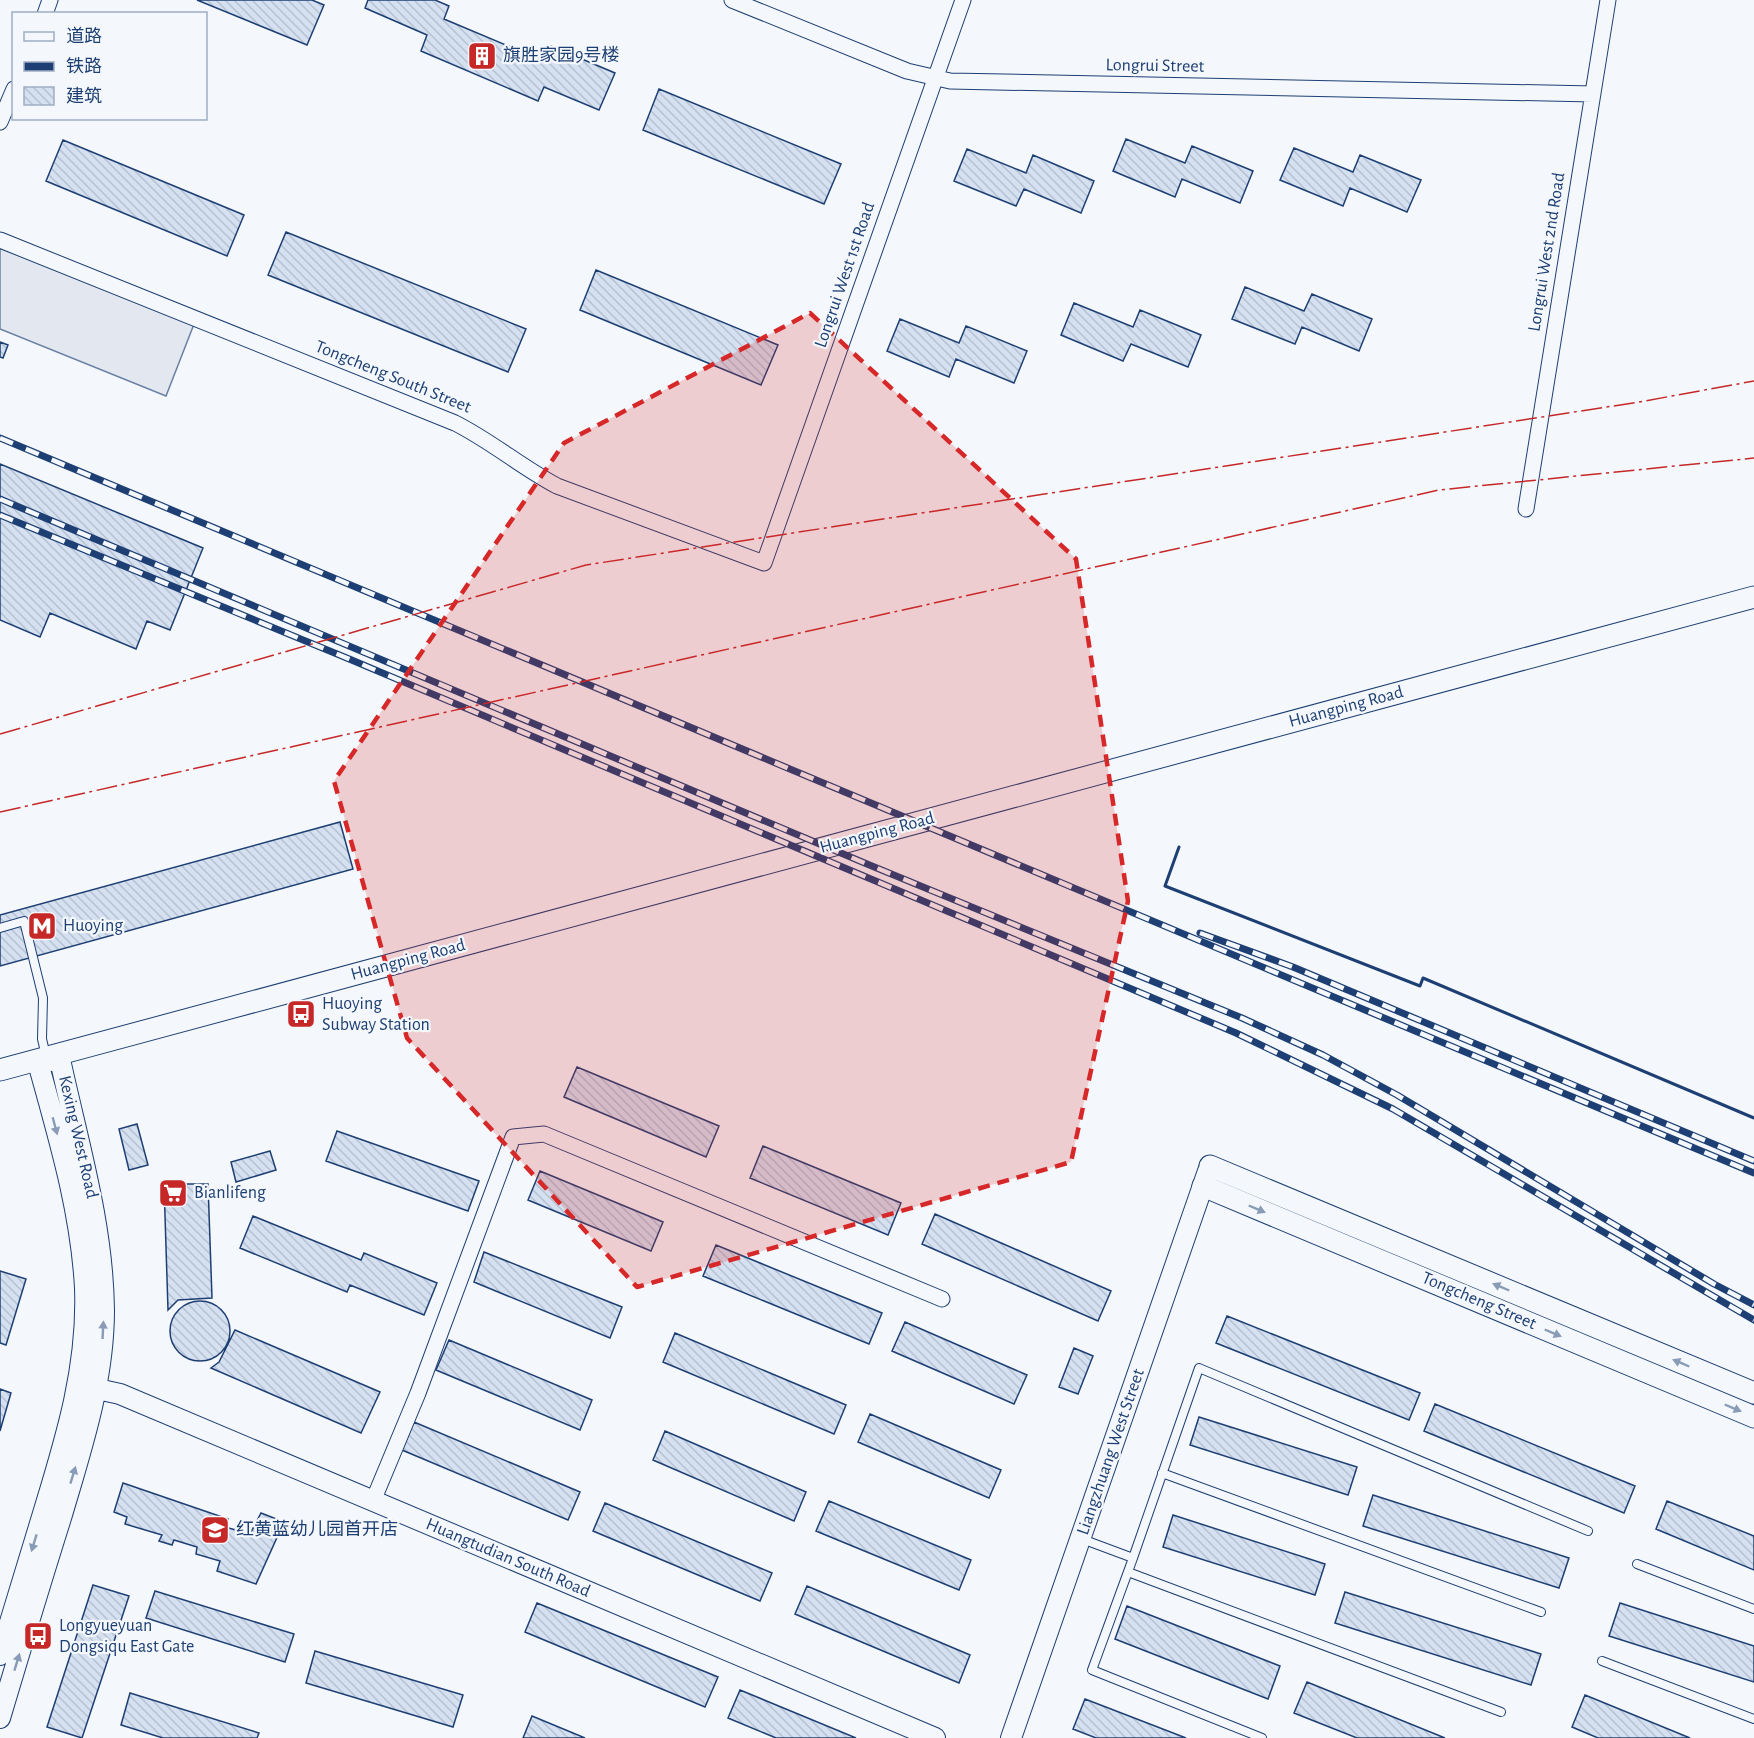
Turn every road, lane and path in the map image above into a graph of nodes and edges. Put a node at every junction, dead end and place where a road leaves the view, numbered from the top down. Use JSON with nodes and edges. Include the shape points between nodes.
{"nodes":[{"id":1,"x":732,"y":0,"type":"edge"},
{"id":2,"x":963,"y":0,"type":"edge"},
{"id":3,"x":1608,"y":0,"type":"edge"},
{"id":4,"x":935,"y":79,"type":"junction"},
{"id":5,"x":12,"y":94,"type":"edge"},
{"id":6,"x":1593,"y":94,"type":"junction"},
{"id":7,"x":0,"y":122,"type":"edge"},
{"id":8,"x":0,"y":240,"type":"edge"},
{"id":9,"x":1526,"y":509,"type":"dead end"},
{"id":10,"x":764,"y":562,"type":"joint"},
{"id":11,"x":1754,"y":597,"type":"edge"},
{"id":12,"x":1754,"y":609,"type":"edge"},
{"id":13,"x":0,"y":928,"type":"edge"},
{"id":14,"x":49,"y":1064,"type":"junction"},
{"id":15,"x":0,"y":1070,"type":"edge"},
{"id":16,"x":0,"y":1081,"type":"edge"},
{"id":17,"x":1210,"y":1166,"type":"joint"},
{"id":18,"x":1203,"y":1186,"type":"junction"},
{"id":19,"x":942,"y":1299,"type":"dead end"},
{"id":20,"x":87,"y":1387,"type":"junction"},
{"id":21,"x":1754,"y":1393,"type":"edge"},
{"id":22,"x":1754,"y":1417,"type":"edge"},
{"id":23,"x":1162,"y":1473,"type":"junction"},
{"id":24,"x":373,"y":1501,"type":"junction"},
{"id":25,"x":1588,"y":1531,"type":"dead end"},
{"id":26,"x":1081,"y":1538,"type":"junction"},
{"id":27,"x":1133,"y":1558,"type":"junction"},
{"id":28,"x":1637,"y":1564,"type":"dead end"},
{"id":29,"x":1128,"y":1572,"type":"junction"},
{"id":30,"x":1754,"y":1609,"type":"edge"},
{"id":31,"x":1541,"y":1612,"type":"dead end"},
{"id":32,"x":0,"y":1655,"type":"edge"},
{"id":33,"x":1602,"y":1661,"type":"dead end"},
{"id":34,"x":1501,"y":1712,"type":"dead end"},
{"id":35,"x":0,"y":1718,"type":"edge"},
{"id":36,"x":1754,"y":1719,"type":"edge"},
{"id":37,"x":935,"y":1738,"type":"edge"},
{"id":38,"x":1011,"y":1738,"type":"edge"},
{"id":39,"x":1262,"y":1738,"type":"edge"}],
"edges":[{"from":1,"to":4,"type":"street","name":"Longrui Street"},
{"from":2,"to":4,"type":"street","name":"Longrui West 1st Road"},
{"from":3,"to":6,"type":"street","name":"Longrui West 2nd Road"},
{"from":4,"to":6,"type":"street","name":"Longrui Street"},
{"from":4,"to":10,"type":"street","name":"Longrui West 1st Road"},
{"from":5,"to":7,"type":"street"},
{"from":6,"to":9,"type":"street","name":"Longrui West 2nd Road"},
{"from":8,"to":10,"type":"street","name":"Tongcheng South Street","via":[[455,423],[557,486]]},
{"from":11,"to":14,"type":"main road","name":"Huangping Road"},
{"from":12,"to":14,"type":"main road","name":"Huangping Road"},
{"from":13,"to":14,"type":"lane","via":[[24,921],[43,998],[42,1040]]},
{"from":14,"to":15,"type":"main road","name":"Huangping Road"},
{"from":14,"to":16,"type":"main road","name":"Huangping Road"},
{"from":14,"to":20,"type":"street","name":"Kexing West Road","via":[[93,1203],[102,1262],[104,1330]]},
{"from":17,"to":18,"type":"street","name":"Liangzhuang West Street"},
{"from":21,"to":17,"type":"main road","name":"Tongcheng Street","one_way":true},
{"from":18,"to":22,"type":"main road","name":"Tongcheng Street","one_way":true},
{"from":18,"to":26,"type":"street","name":"Liangzhuang West Street"},
{"from":19,"to":24,"type":"street","via":[[544,1134],[513,1137]]},
{"from":20,"to":24,"type":"street","name":"Huangtudian South Road","via":[[120,1394]]},
{"from":20,"to":32,"type":"street","name":"Kexing West Road","one_way":true,"via":[[69,1430]]},
{"from":35,"to":20,"type":"street","name":"Kexing West Road","one_way":true,"via":[[86,1436]]},
{"from":23,"to":25,"type":"lane","via":[[1199,1368]]},
{"from":23,"to":27,"type":"lane"},
{"from":23,"to":31,"type":"lane"},
{"from":24,"to":37,"type":"street","name":"Huangtudian South Road"},
{"from":26,"to":27,"type":"lane"},
{"from":26,"to":38,"type":"street","name":"Liangzhuang West Street"},
{"from":27,"to":29,"type":"lane"},
{"from":28,"to":30,"type":"lane"},
{"from":29,"to":34,"type":"lane"},
{"from":29,"to":39,"type":"lane","via":[[1092,1670]]},
{"from":33,"to":36,"type":"lane"}]}
